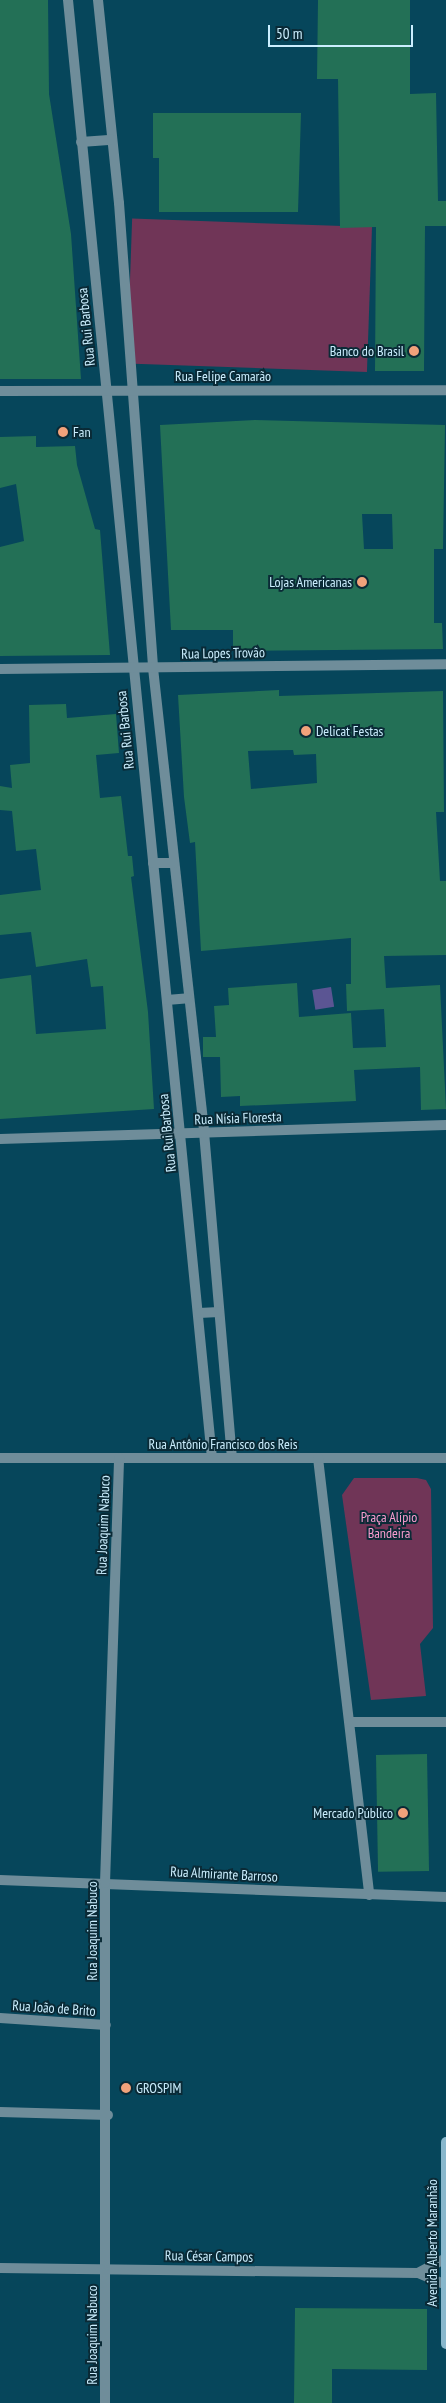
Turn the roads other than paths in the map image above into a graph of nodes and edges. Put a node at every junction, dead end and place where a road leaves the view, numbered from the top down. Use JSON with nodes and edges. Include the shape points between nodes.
{"nodes":[{"id":1,"x":68,"y":0,"type":"edge"},
{"id":2,"x":98,"y":0,"type":"edge"},
{"id":3,"x":112,"y":140,"type":"junction"},
{"id":4,"x":81,"y":142,"type":"junction"},
{"id":5,"x":134,"y":389,"type":"junction"},
{"id":6,"x":107,"y":390,"type":"junction"},
{"id":7,"x":446,"y":390,"type":"edge"},
{"id":8,"x":0,"y":391,"type":"edge"},
{"id":9,"x":446,"y":664,"type":"edge"},
{"id":10,"x":154,"y":668,"type":"junction"},
{"id":11,"x":0,"y":669,"type":"edge"},
{"id":12,"x":133,"y":669,"type":"junction"},
{"id":13,"x":174,"y":863,"type":"junction"},
{"id":14,"x":153,"y":864,"type":"junction"},
{"id":15,"x":188,"y":998,"type":"junction"},
{"id":16,"x":167,"y":1000,"type":"junction"},
{"id":17,"x":446,"y":1125,"type":"edge"},
{"id":18,"x":204,"y":1132,"type":"junction"},
{"id":19,"x":181,"y":1133,"type":"junction"},
{"id":20,"x":0,"y":1139,"type":"edge"},
{"id":21,"x":219,"y":1312,"type":"junction"},
{"id":22,"x":199,"y":1313,"type":"junction"},
{"id":23,"x":0,"y":1458,"type":"edge"},
{"id":24,"x":119,"y":1458,"type":"junction"},
{"id":25,"x":212,"y":1458,"type":"junction"},
{"id":26,"x":232,"y":1458,"type":"junction"},
{"id":27,"x":318,"y":1458,"type":"junction"},
{"id":28,"x":446,"y":1458,"type":"edge"},
{"id":29,"x":350,"y":1722,"type":"junction"},
{"id":30,"x":446,"y":1722,"type":"edge"},
{"id":31,"x":0,"y":1880,"type":"edge"},
{"id":32,"x":106,"y":1883,"type":"junction"},
{"id":33,"x":369,"y":1895,"type":"junction"},
{"id":34,"x":446,"y":1897,"type":"edge"},
{"id":35,"x":0,"y":2018,"type":"edge"},
{"id":36,"x":106,"y":2026,"type":"junction"},
{"id":37,"x":0,"y":2112,"type":"edge"},
{"id":38,"x":108,"y":2115,"type":"junction"},
{"id":39,"x":446,"y":2142,"type":"edge"},
{"id":40,"x":446,"y":2258,"type":"edge"},
{"id":41,"x":0,"y":2268,"type":"edge"},
{"id":42,"x":106,"y":2268,"type":"junction"},
{"id":43,"x":418,"y":2273,"type":"junction"},
{"id":44,"x":446,"y":2285,"type":"edge"},
{"id":45,"x":446,"y":2344,"type":"edge"},
{"id":46,"x":105,"y":2403,"type":"edge"}],
"edges":[{"from":1,"to":4,"type":"street","name":"Rua Rui Barbosa"},
{"from":2,"to":3,"type":"street"},
{"from":3,"to":4,"type":"street"},
{"from":3,"to":5,"type":"street"},
{"from":4,"to":6,"type":"street","name":"Rua Rui Barbosa"},
{"from":5,"to":6,"type":"street","name":"Rua Felipe Camarão"},
{"from":5,"to":7,"type":"street","name":"Rua Felipe Camarão"},
{"from":5,"to":10,"type":"street"},
{"from":6,"to":8,"type":"street","name":"Rua Felipe Camarão"},
{"from":6,"to":12,"type":"street","name":"Rua Rui Barbosa"},
{"from":9,"to":10,"type":"street","name":"Rua Lopes Trovão"},
{"from":10,"to":12,"type":"street","name":"Rua Lopes Trovão"},
{"from":10,"to":13,"type":"street"},
{"from":11,"to":12,"type":"street","name":"Rua Lopes Trovão"},
{"from":12,"to":14,"type":"street","name":"Rua Rui Barbosa"},
{"from":13,"to":14,"type":"street"},
{"from":13,"to":15,"type":"street"},
{"from":14,"to":16,"type":"street","name":"Rua Rui Barbosa"},
{"from":15,"to":16,"type":"street"},
{"from":15,"to":18,"type":"street"},
{"from":16,"to":19,"type":"street","name":"Rua Rui Barbosa"},
{"from":17,"to":18,"type":"street","name":"Rua Nísia Floresta"},
{"from":18,"to":19,"type":"street","name":"Rua Nísia Floresta"},
{"from":18,"to":21,"type":"street"},
{"from":19,"to":20,"type":"street","name":"Rua Nísia Floresta"},
{"from":19,"to":22,"type":"street","name":"Rua Rui Barbosa"},
{"from":21,"to":22,"type":"street"},
{"from":21,"to":26,"type":"street"},
{"from":22,"to":25,"type":"street","name":"Rua Rui Barbosa"},
{"from":23,"to":24,"type":"street","name":"Rua Antônio Francisco dos Reis"},
{"from":24,"to":25,"type":"street","name":"Rua Antônio Francisco dos Reis"},
{"from":24,"to":32,"type":"street","name":"Rua Joaquim Nabuco"},
{"from":25,"to":26,"type":"street","name":"Rua Antônio Francisco dos Reis"},
{"from":26,"to":27,"type":"street","name":"Rua Antônio Francisco dos Reis"},
{"from":27,"to":28,"type":"street","name":"Rua Antônio Francisco dos Reis"},
{"from":27,"to":29,"type":"street"},
{"from":29,"to":30,"type":"street"},
{"from":29,"to":33,"type":"street"},
{"from":31,"to":32,"type":"street","name":"Rua Almirante Barroso"},
{"from":32,"to":33,"type":"street","name":"Rua Almirante Barroso"},
{"from":32,"to":36,"type":"street","name":"Rua Joaquim Nabuco"},
{"from":33,"to":34,"type":"street","name":"Rua Almirante Barroso"},
{"from":35,"to":36,"type":"street","name":"Rua João de Brito"},
{"from":36,"to":38,"type":"street","name":"Rua Joaquim Nabuco"},
{"from":37,"to":38,"type":"street"},
{"from":38,"to":42,"type":"street","name":"Rua Joaquim Nabuco"},
{"from":39,"to":40,"type":"main road","name":"Avenida Alberto Maranhão"},
{"from":40,"to":43,"type":"street","name":"Rua César Campos"},
{"from":40,"to":44,"type":"main road","name":"Avenida Alberto Maranhão"},
{"from":41,"to":42,"type":"street","name":"Rua César Campos"},
{"from":42,"to":43,"type":"street","name":"Rua César Campos"},
{"from":42,"to":46,"type":"street","name":"Rua Joaquim Nabuco"},
{"from":43,"to":44,"type":"street","name":"Rua César Campos"},
{"from":44,"to":45,"type":"main road","name":"Avenida Alberto Maranhão"}]}
